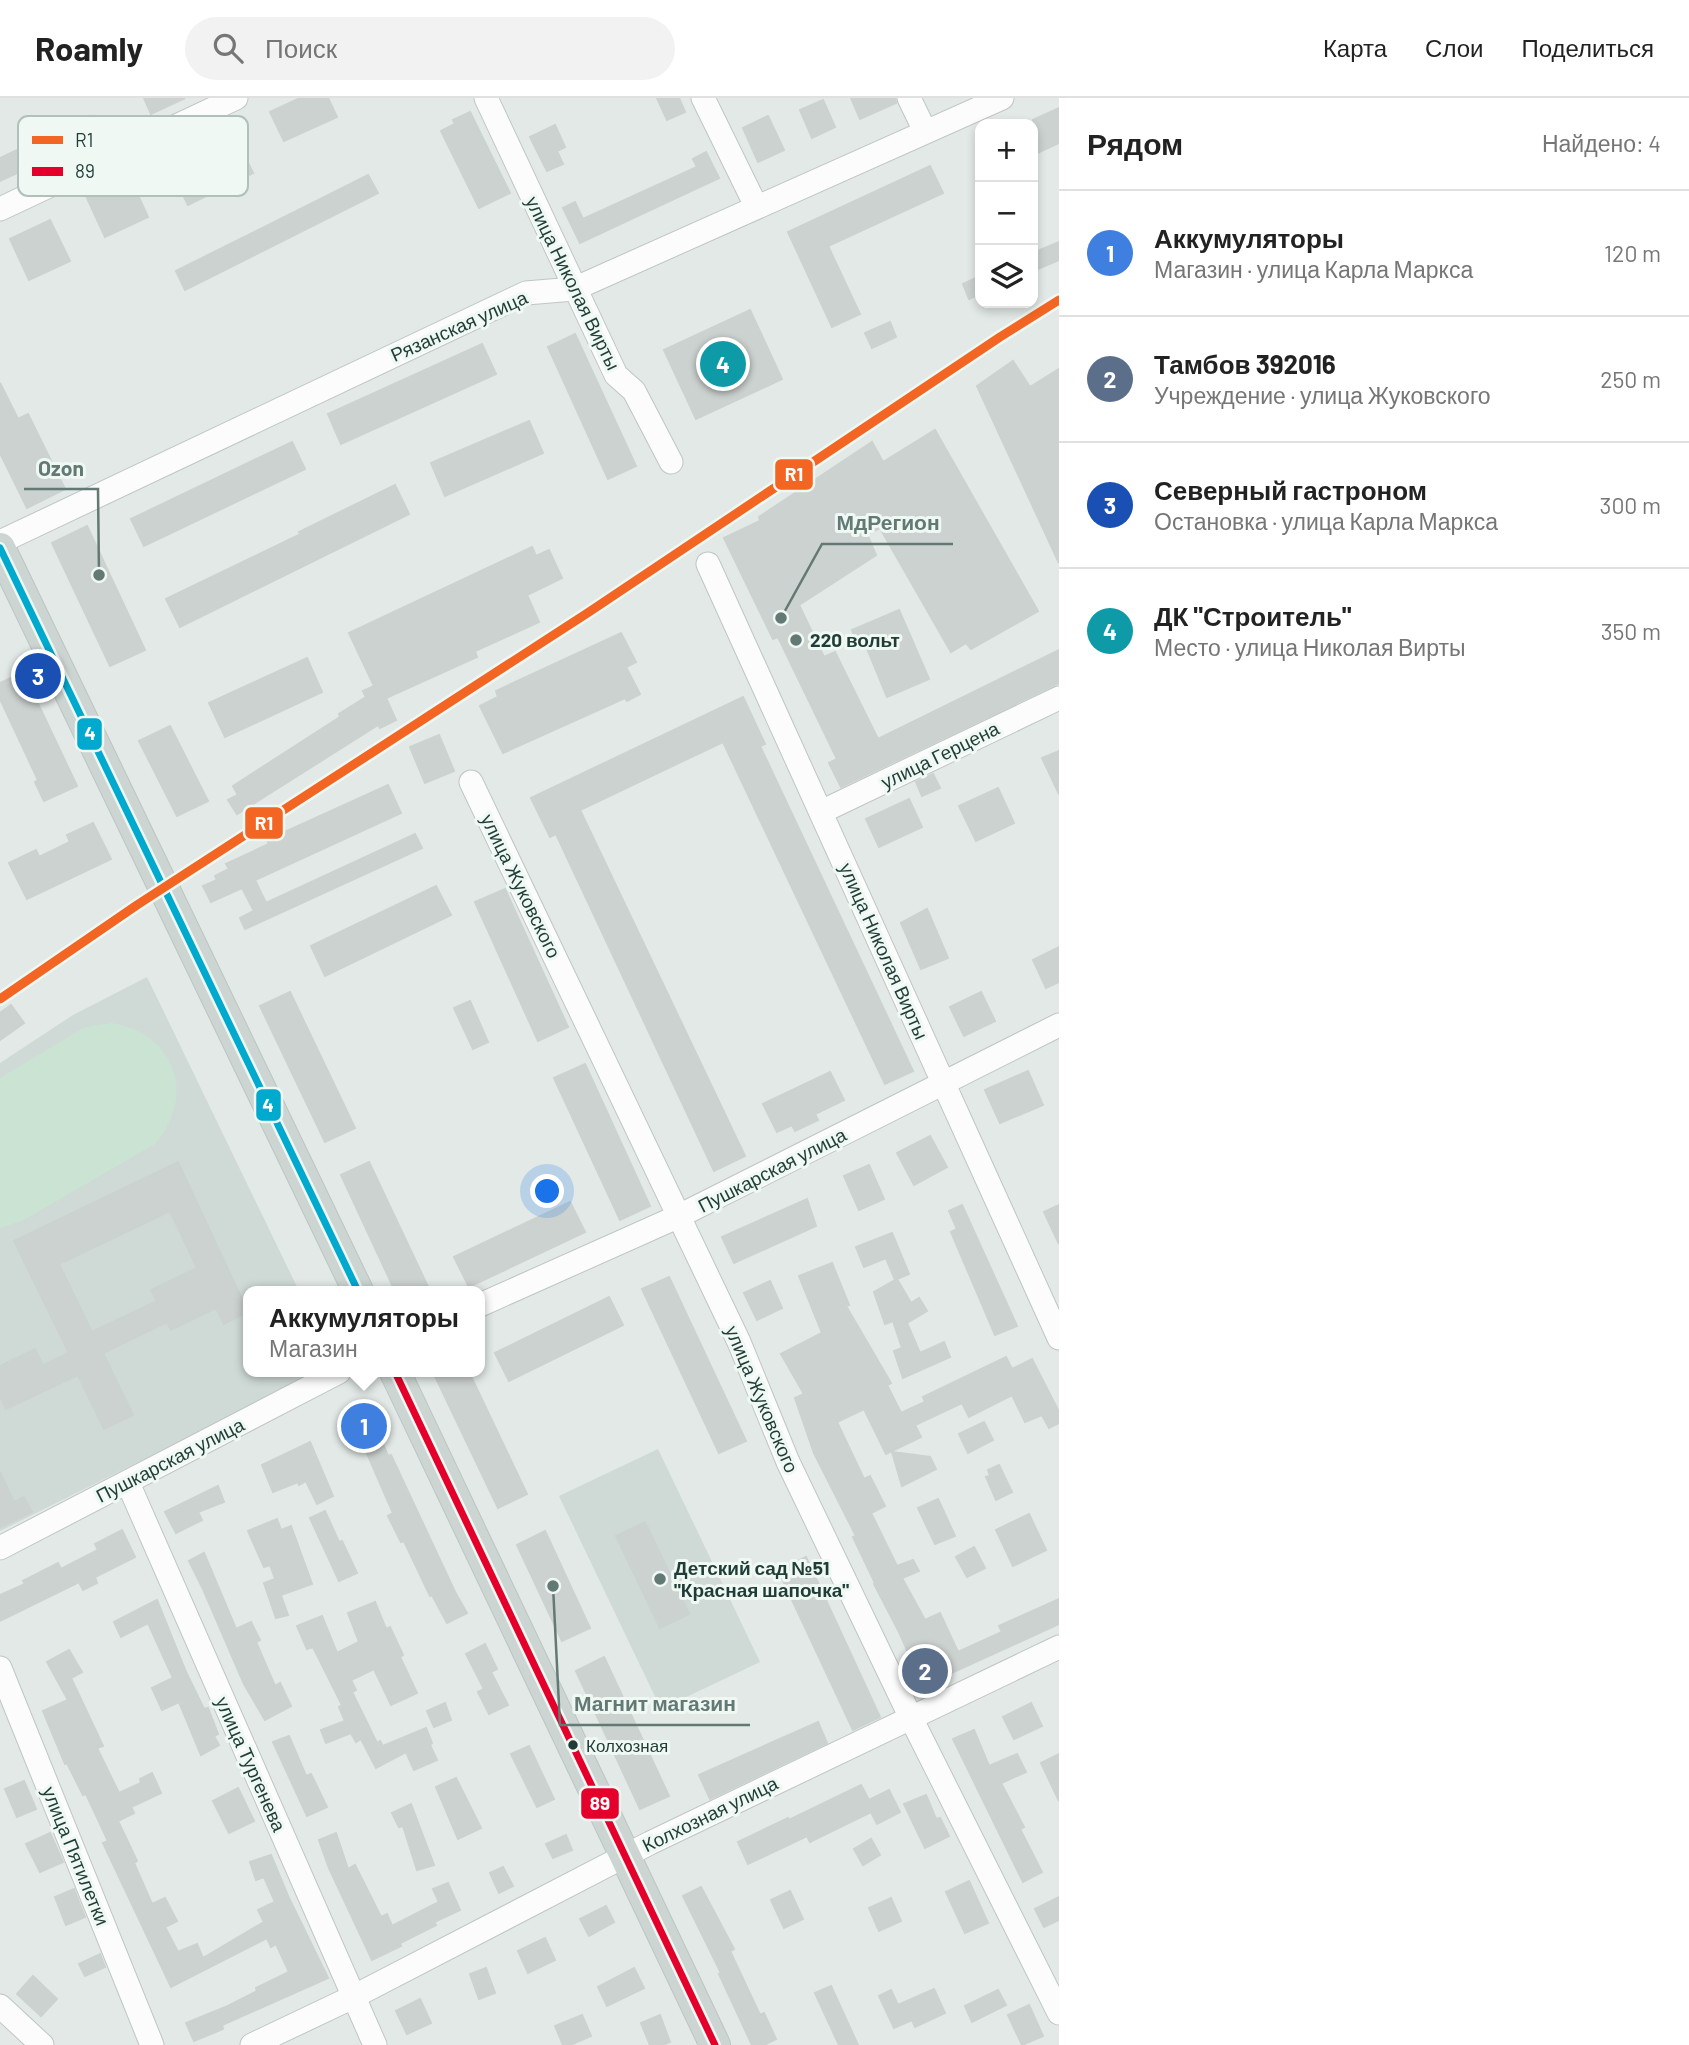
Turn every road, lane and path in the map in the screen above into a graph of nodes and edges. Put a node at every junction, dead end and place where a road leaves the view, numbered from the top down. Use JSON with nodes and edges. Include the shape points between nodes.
{"nodes":[{"id":1,"x":236,"y":98,"type":"edge"},
{"id":2,"x":486,"y":98,"type":"edge"},
{"id":3,"x":702,"y":98,"type":"edge"},
{"id":4,"x":909,"y":98,"type":"edge"},
{"id":5,"x":1002,"y":98,"type":"edge"},
{"id":6,"x":198,"y":116,"type":"edge"},
{"id":7,"x":925,"y":131,"type":"junction"},
{"id":8,"x":28,"y":196,"type":"edge"},
{"id":9,"x":756,"y":206,"type":"junction"},
{"id":10,"x":0,"y":209,"type":"edge"},
{"id":11,"x":574,"y":289,"type":"junction"},
{"id":12,"x":671,"y":462,"type":"dead end"},
{"id":13,"x":0,"y":542,"type":"edge"},
{"id":14,"x":0,"y":548,"type":"edge"},
{"id":15,"x":708,"y":564,"type":"dead end"},
{"id":16,"x":1059,"y":698,"type":"edge"},
{"id":17,"x":471,"y":782,"type":"dead end"},
{"id":18,"x":821,"y":812,"type":"junction"},
{"id":19,"x":1059,"y":1025,"type":"edge"},
{"id":20,"x":944,"y":1083,"type":"junction"},
{"id":21,"x":677,"y":1217,"type":"junction"},
{"id":22,"x":356,"y":1286,"type":"edge"},
{"id":23,"x":485,"y":1303,"type":"edge"},
{"id":24,"x":1059,"y":1338,"type":"edge"},
{"id":25,"x":329,"y":1377,"type":"edge"},
{"id":26,"x":397,"y":1377,"type":"edge"},
{"id":27,"x":128,"y":1483,"type":"junction"},
{"id":28,"x":0,"y":1548,"type":"edge"},
{"id":29,"x":1059,"y":1647,"type":"edge"},
{"id":30,"x":0,"y":1668,"type":"edge"},
{"id":31,"x":911,"y":1718,"type":"junction"},
{"id":32,"x":625,"y":1855,"type":"junction"},
{"id":33,"x":353,"y":1997,"type":"junction"},
{"id":34,"x":0,"y":2006,"type":"edge"},
{"id":35,"x":1059,"y":2013,"type":"edge"},
{"id":36,"x":42,"y":2045,"type":"edge"},
{"id":37,"x":152,"y":2045,"type":"edge"},
{"id":38,"x":252,"y":2045,"type":"edge"},
{"id":39,"x":375,"y":2045,"type":"edge"},
{"id":40,"x":715,"y":2045,"type":"edge"}],
"edges":[{"from":1,"to":6,"type":"street"},
{"from":2,"to":11,"type":"street","name":"улица Николая Вирты"},
{"from":3,"to":9,"type":"street"},
{"from":4,"to":7,"type":"street"},
{"from":5,"to":7,"type":"street","name":"Рязанская улица"},
{"from":7,"to":9,"type":"street","name":"Рязанская улица"},
{"from":8,"to":10,"type":"street"},
{"from":9,"to":11,"type":"street","name":"Рязанская улица"},
{"from":11,"to":12,"type":"street","name":"улица Николая Вирты","via":[[615,374],[634,391]]},
{"from":11,"to":13,"type":"street","name":"Рязанская улица","via":[[526,293]]},
{"from":14,"to":22,"type":"main road"},
{"from":15,"to":18,"type":"street","name":"улица Николая Вирты"},
{"from":16,"to":18,"type":"street","name":"улица Герцена"},
{"from":17,"to":21,"type":"street","name":"улица Жуковского"},
{"from":18,"to":20,"type":"street","name":"улица Николая Вирты"},
{"from":19,"to":20,"type":"street","name":"Пушкарская улица"},
{"from":20,"to":21,"type":"street","name":"Пушкарская улица"},
{"from":20,"to":24,"type":"street","name":"улица Николая Вирты"},
{"from":21,"to":23,"type":"street","name":"Пушкарская улица"},
{"from":21,"to":31,"type":"street","name":"улица Жуковского"},
{"from":25,"to":27,"type":"street","name":"Пушкарская улица"},
{"from":26,"to":32,"type":"main road"},
{"from":27,"to":28,"type":"street","name":"Пушкарская улица"},
{"from":27,"to":33,"type":"street","name":"улица Тургенева"},
{"from":29,"to":31,"type":"street","name":"Колхозная улица"},
{"from":30,"to":37,"type":"street","name":"улица Пятилетки"},
{"from":31,"to":32,"type":"street","name":"Колхозная улица"},
{"from":31,"to":35,"type":"street","name":"улица Жуковского"},
{"from":32,"to":33,"type":"street","name":"Колхозная улица"},
{"from":32,"to":40,"type":"main road"},
{"from":33,"to":38,"type":"street","name":"Колхозная улица"},
{"from":33,"to":39,"type":"street","name":"улица Тургенева"},
{"from":34,"to":36,"type":"street"}]}
